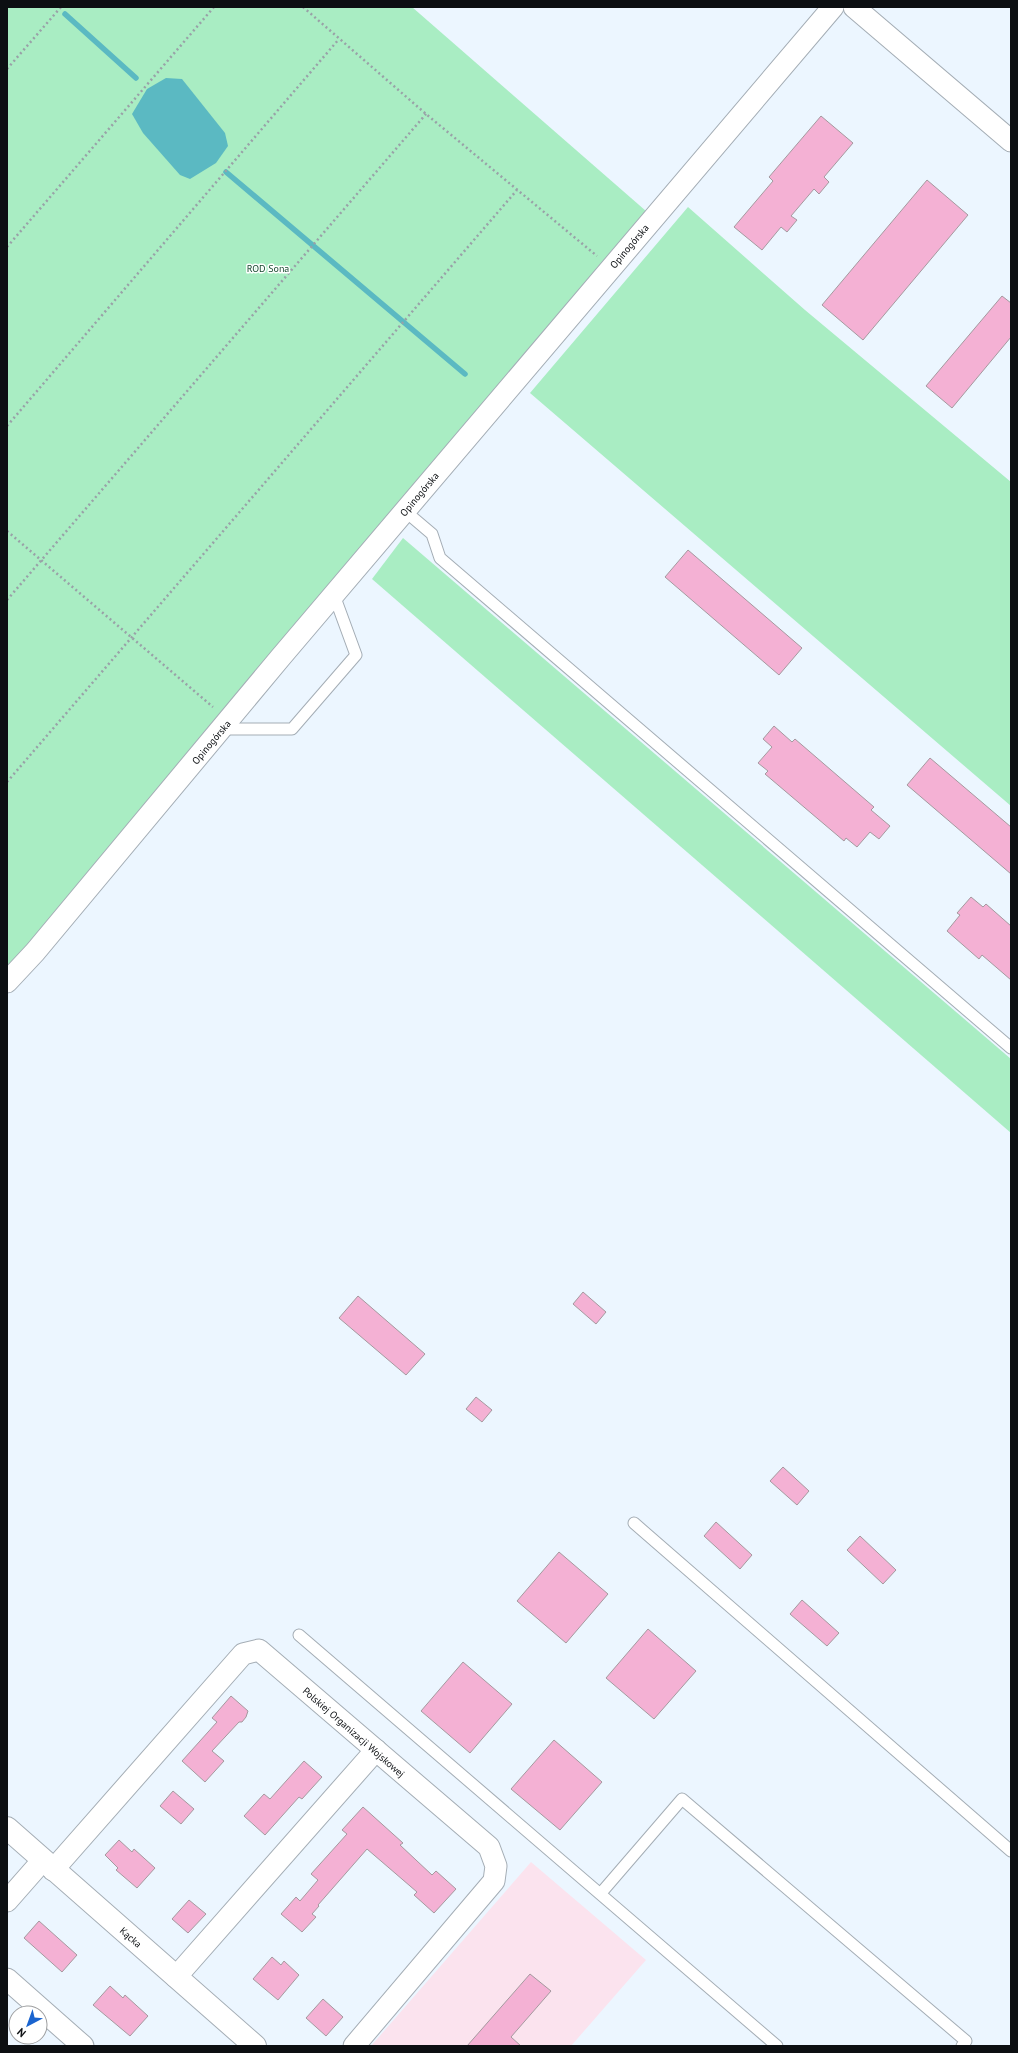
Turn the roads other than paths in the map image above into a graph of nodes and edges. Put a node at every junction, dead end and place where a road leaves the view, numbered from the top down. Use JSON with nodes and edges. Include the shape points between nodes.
{"nodes":[{"id":1,"x":833,"y":7,"type":"edge"},
{"id":2,"x":854,"y":7,"type":"edge"},
{"id":3,"x":1011,"y":141,"type":"edge"},
{"id":4,"x":405,"y":511,"type":"junction"},
{"id":5,"x":334,"y":595,"type":"junction"},
{"id":6,"x":225,"y":725,"type":"junction"},
{"id":7,"x":7,"y":982,"type":"edge"},
{"id":8,"x":1011,"y":1048,"type":"edge"},
{"id":9,"x":634,"y":1524,"type":"dead end"},
{"id":10,"x":300,"y":1635,"type":"dead end"},
{"id":11,"x":376,"y":1750,"type":"junction"},
{"id":12,"x":7,"y":1828,"type":"edge"},
{"id":13,"x":1011,"y":1851,"type":"edge"},
{"id":14,"x":48,"y":1865,"type":"junction"},
{"id":15,"x":601,"y":1893,"type":"junction"},
{"id":16,"x":7,"y":1901,"type":"edge"},
{"id":17,"x":176,"y":1977,"type":"junction"},
{"id":18,"x":7,"y":1979,"type":"edge"},
{"id":19,"x":83,"y":2046,"type":"edge"},
{"id":20,"x":255,"y":2046,"type":"edge"},
{"id":21,"x":354,"y":2046,"type":"edge"},
{"id":22,"x":777,"y":2046,"type":"edge"},
{"id":23,"x":962,"y":2046,"type":"edge"}],
"edges":[{"from":1,"to":4,"type":"street","name":"Opinogórska"},
{"from":2,"to":3,"type":"street"},
{"from":4,"to":5,"type":"street","name":"Opinogórska"},
{"from":4,"to":8,"type":"lane","via":[[432,534],[440,558]]},
{"from":5,"to":6,"type":"street","name":"Opinogórska"},
{"from":5,"to":6,"type":"lane","via":[[356,655],[292,729]]},
{"from":6,"to":7,"type":"street","name":"Opinogórska"},
{"from":9,"to":13,"type":"lane"},
{"from":10,"to":15,"type":"lane"},
{"from":11,"to":14,"type":"street","name":"Polskiej Organizacji Wojskowej","via":[[259,1650],[243,1654]]},
{"from":11,"to":17,"type":"street"},
{"from":11,"to":21,"type":"street","name":"Polskiej Organizacji Wojskowej","via":[[489,1847],[496,1866],[494,1881]]},
{"from":12,"to":14,"type":"street","name":"Kącka"},
{"from":14,"to":16,"type":"street"},
{"from":14,"to":17,"type":"street","name":"Kącka"},
{"from":15,"to":22,"type":"lane"},
{"from":15,"to":23,"type":"lane","via":[[682,1799],[966,2041]]},
{"from":17,"to":20,"type":"street","name":"Kącka"},
{"from":18,"to":19,"type":"street"}]}
